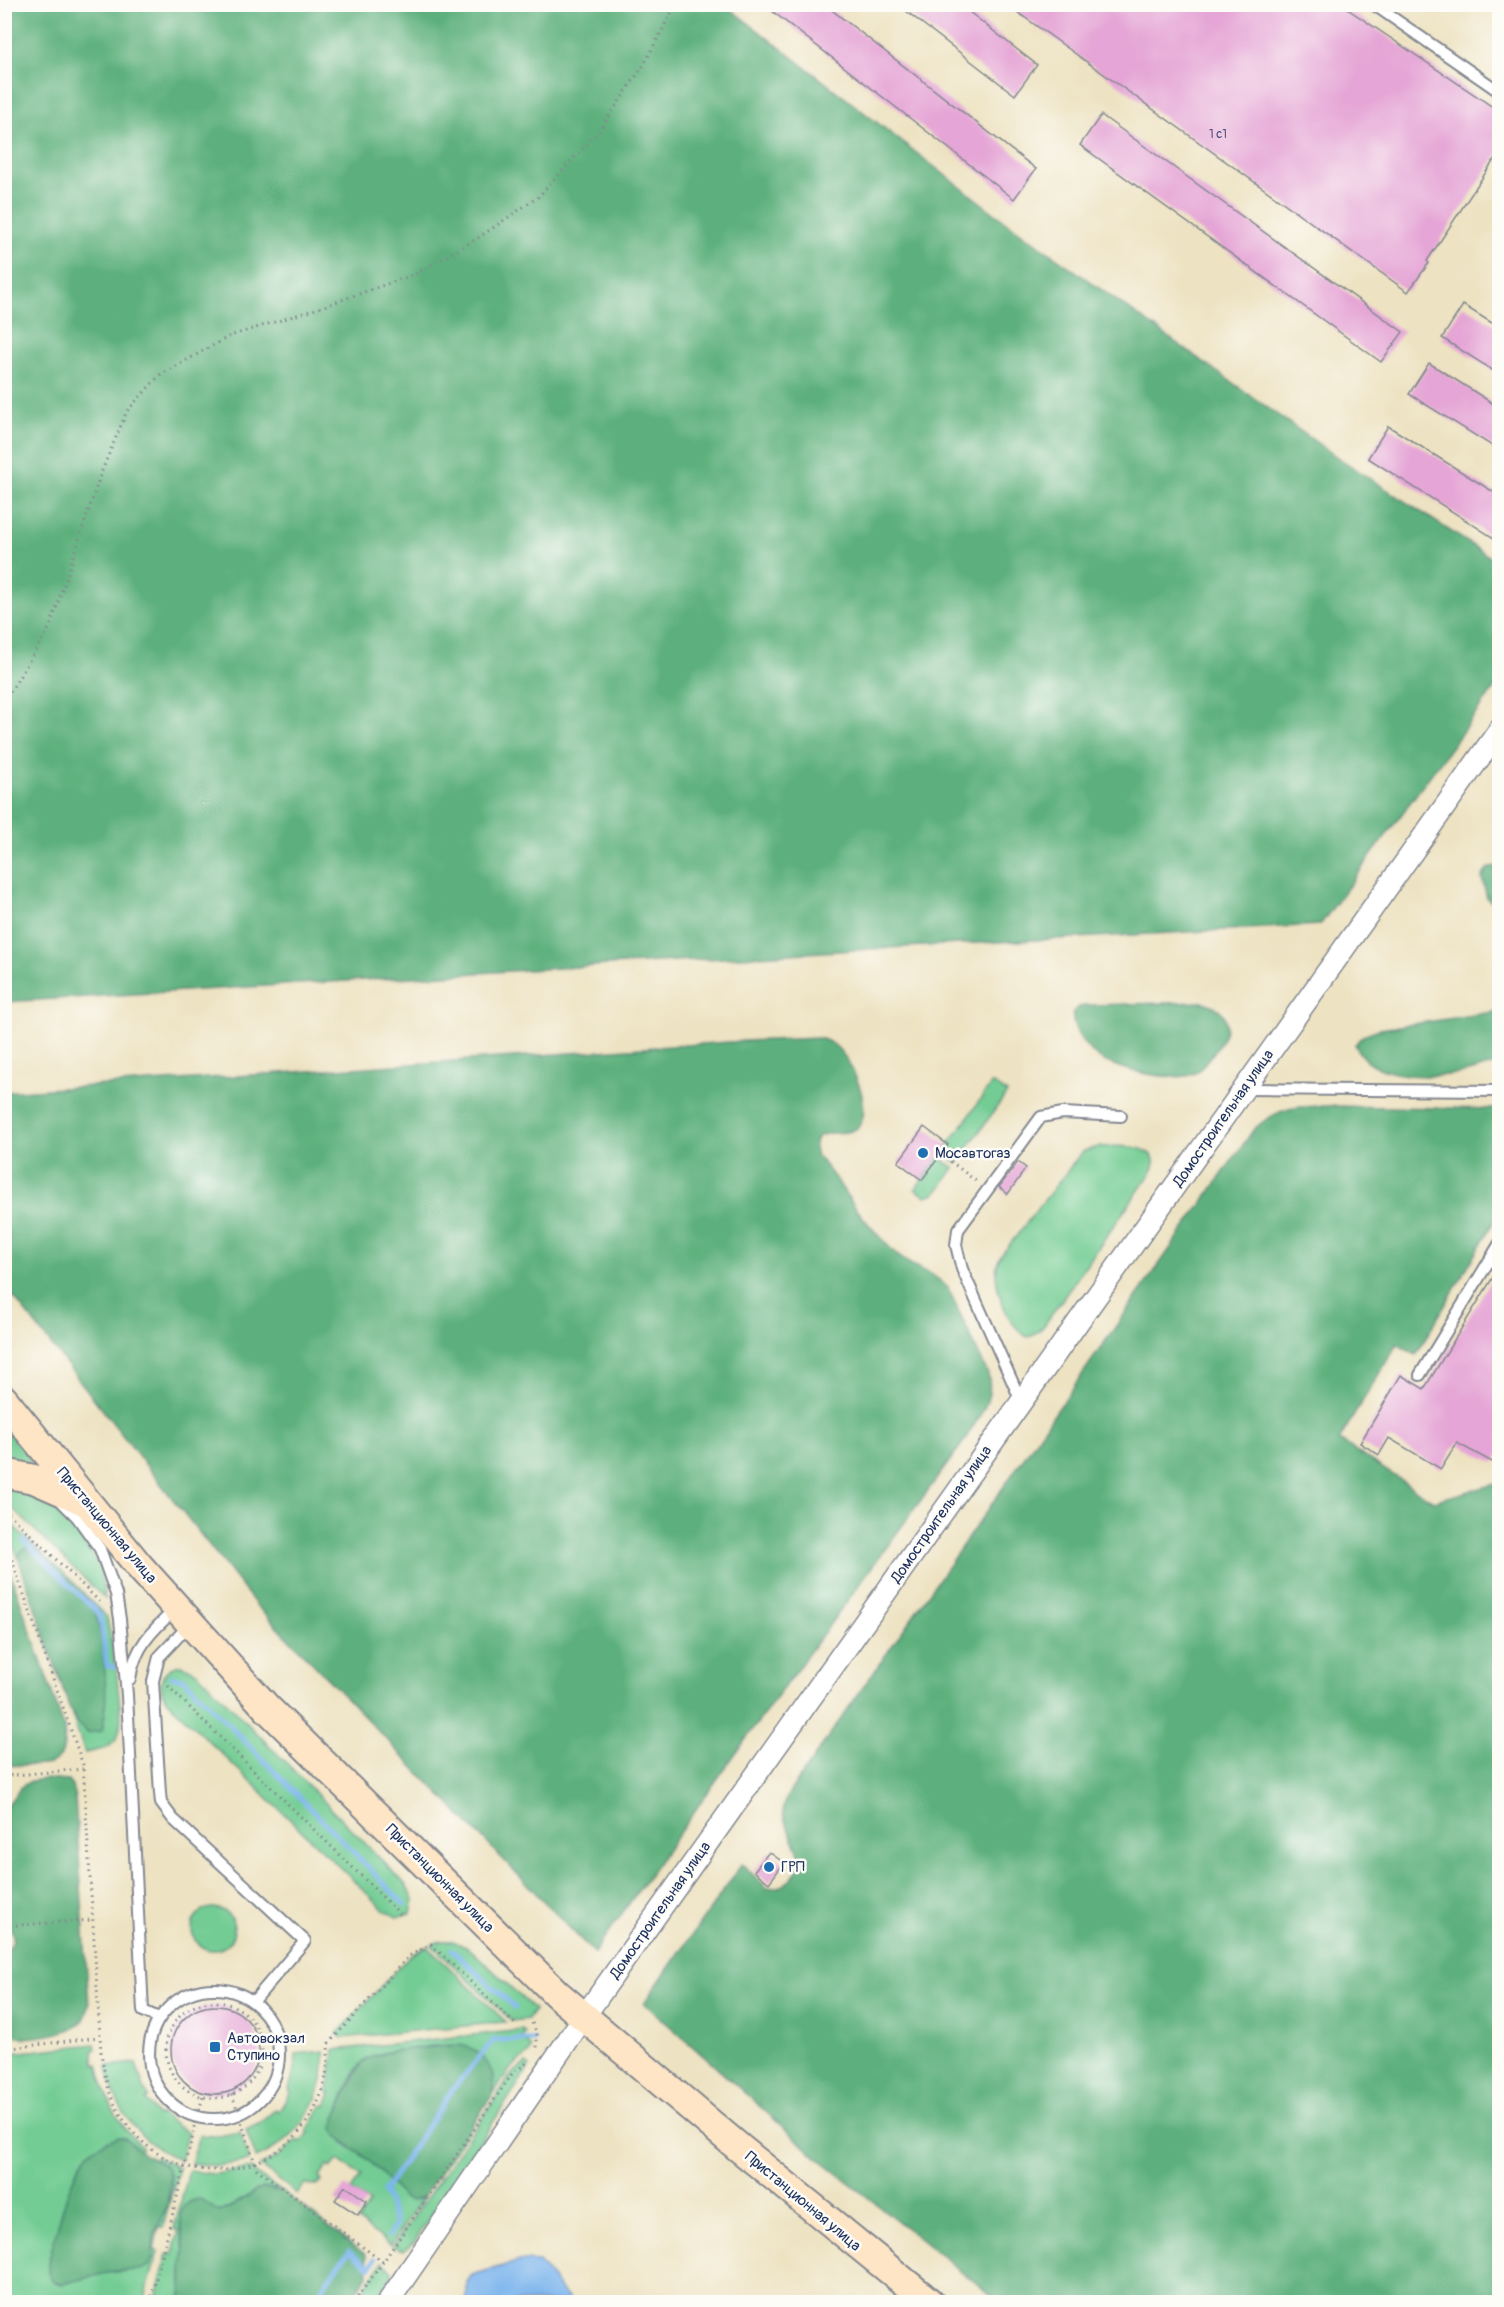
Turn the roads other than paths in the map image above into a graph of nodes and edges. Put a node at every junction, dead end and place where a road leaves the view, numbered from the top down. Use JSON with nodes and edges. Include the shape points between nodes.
{"nodes":[{"id":1,"x":1373,"y":4,"type":"edge"},
{"id":2,"x":1500,"y":92,"type":"edge"},
{"id":3,"x":1500,"y":729,"type":"edge"},
{"id":4,"x":1243,"y":1089,"type":"junction"},
{"id":5,"x":1500,"y":1091,"type":"edge"},
{"id":6,"x":1121,"y":1116,"type":"dead end"},
{"id":7,"x":1500,"y":1243,"type":"edge"},
{"id":8,"x":1420,"y":1375,"type":"dead end"},
{"id":9,"x":4,"y":1400,"type":"edge"},
{"id":10,"x":1021,"y":1401,"type":"junction"},
{"id":11,"x":4,"y":1473,"type":"edge"},
{"id":12,"x":34,"y":1479,"type":"junction"},
{"id":13,"x":87,"y":1502,"type":"junction"},
{"id":14,"x":183,"y":1617,"type":"junction"},
{"id":15,"x":128,"y":1695,"type":"junction"},
{"id":16,"x":254,"y":2002,"type":"junction"},
{"id":17,"x":159,"y":2018,"type":"junction"},
{"id":18,"x":583,"y":2018,"type":"junction"},
{"id":19,"x":388,"y":2302,"type":"edge"},
{"id":20,"x":929,"y":2302,"type":"edge"}],
"edges":[{"from":1,"to":2,"type":"lane"},
{"from":3,"to":4,"type":"street","name":"Домостроительная улица"},
{"from":4,"to":5,"type":"lane"},
{"from":4,"to":10,"type":"street","name":"Домостроительная улица"},
{"from":6,"to":10,"type":"lane","via":[[1063,1113],[1041,1117],[961,1225],[956,1245],[962,1269]]},
{"from":7,"to":8,"type":"lane"},
{"from":9,"to":13,"type":"main road","name":"Пристанционная улица"},
{"from":10,"to":18,"type":"street","name":"Домостроительная улица"},
{"from":11,"to":12,"type":"main road"},
{"from":12,"to":13,"type":"main road"},
{"from":12,"to":15,"type":"lane","via":[[77,1517],[100,1549],[116,1594]]},
{"from":13,"to":14,"type":"main road","name":"Пристанционная улица"},
{"from":14,"to":15,"type":"lane","via":[[147,1637],[132,1667]]},
{"from":14,"to":16,"type":"lane","via":[[159,1657],[154,1674],[160,1793],[166,1812],[305,1941]]},
{"from":14,"to":18,"type":"main road","name":"Пристанционная улица","via":[[267,1708]]},
{"from":15,"to":17,"type":"lane","via":[[143,2011]]},
{"from":16,"to":17,"type":"lane","via":[[235,1992],[193,1992],[174,2002]]},
{"from":16,"to":17,"type":"lane","via":[[268,2017],[277,2037],[276,2077],[252,2108],[216,2120],[197,2118],[178,2109],[153,2079],[148,2059]]},
{"from":18,"to":19,"type":"street","name":"Домостроительная улица"},
{"from":18,"to":20,"type":"main road","name":"Пристанционная улица"}]}
